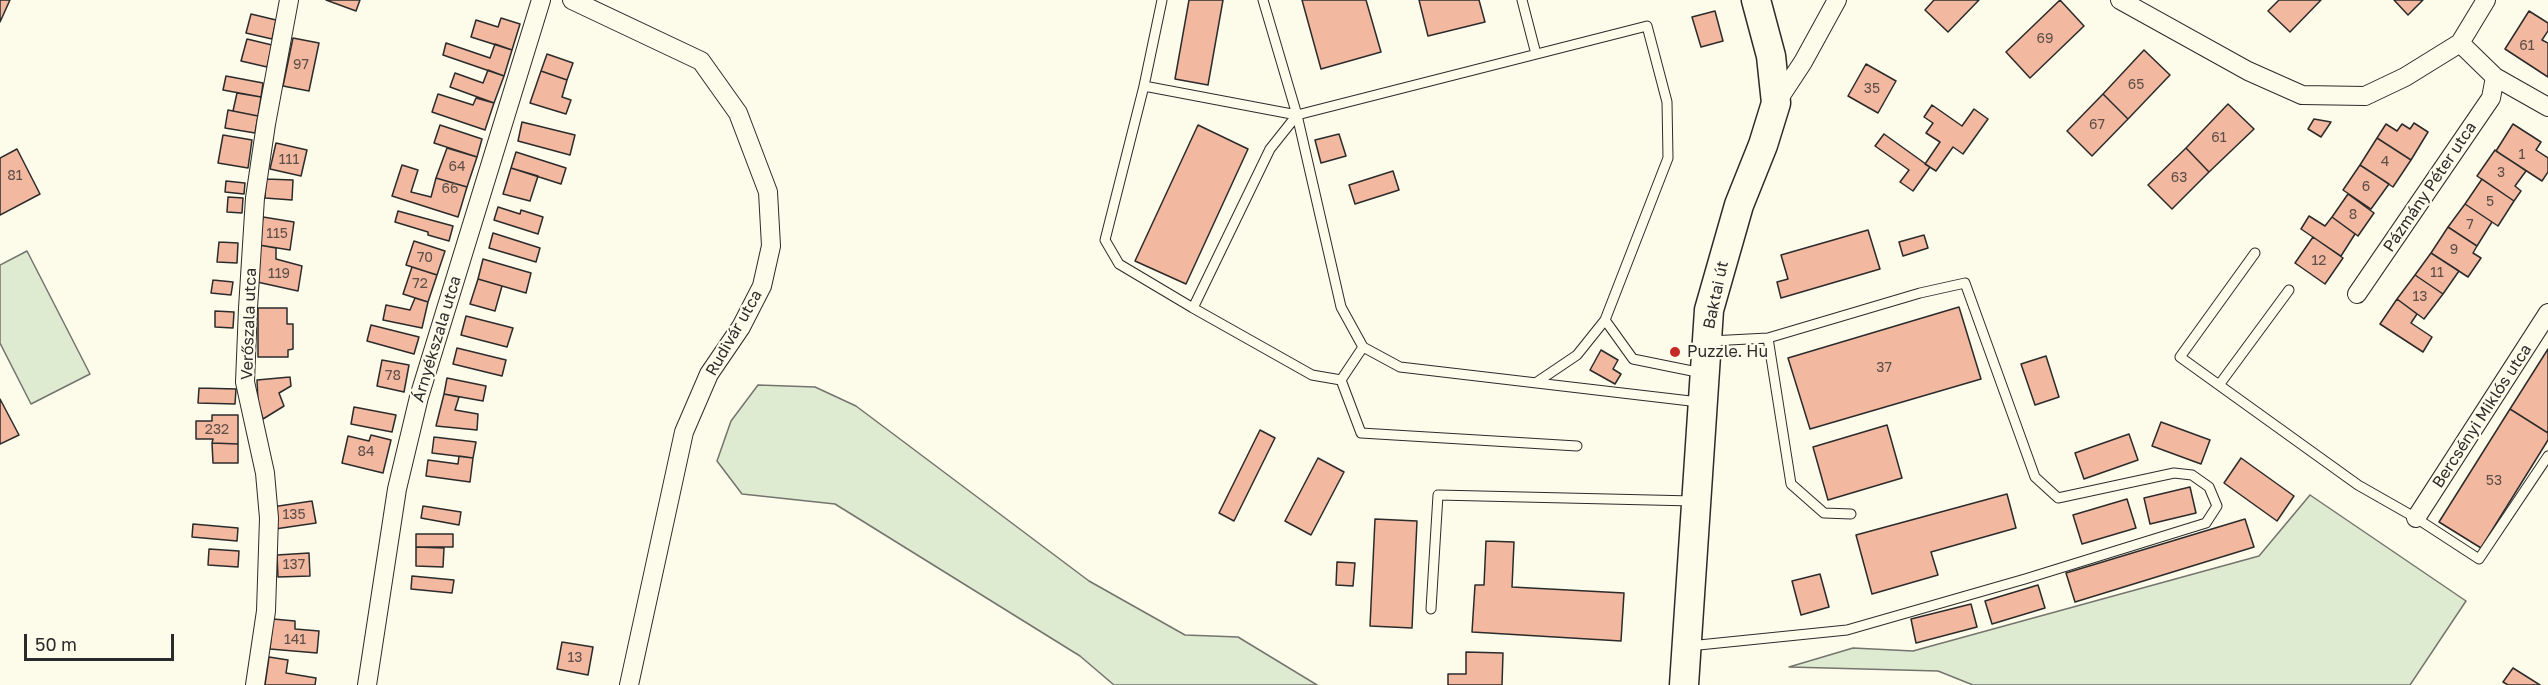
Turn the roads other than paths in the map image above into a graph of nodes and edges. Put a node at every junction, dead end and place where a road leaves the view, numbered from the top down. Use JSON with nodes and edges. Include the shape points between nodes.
{"nodes":[{"id":1,"x":289,"y":0,"type":"edge"},
{"id":2,"x":541,"y":0,"type":"edge"},
{"id":3,"x":572,"y":0,"type":"edge"},
{"id":4,"x":1162,"y":0,"type":"edge"},
{"id":5,"x":1263,"y":0,"type":"edge"},
{"id":6,"x":1522,"y":0,"type":"edge"},
{"id":7,"x":1837,"y":0,"type":"edge"},
{"id":8,"x":2120,"y":0,"type":"edge"},
{"id":9,"x":2486,"y":0,"type":"edge"},
{"id":10,"x":1762,"y":1,"type":"edge"},
{"id":11,"x":2460,"y":43,"type":"junction"},
{"id":12,"x":1536,"y":54,"type":"junction"},
{"id":13,"x":2494,"y":77,"type":"junction"},
{"id":14,"x":1144,"y":86,"type":"junction"},
{"id":15,"x":1776,"y":102,"type":"junction"},
{"id":16,"x":2548,"y":107,"type":"edge"},
{"id":17,"x":1297,"y":115,"type":"junction"},
{"id":18,"x":2255,"y":253,"type":"dead end"},
{"id":19,"x":2289,"y":290,"type":"dead end"},
{"id":20,"x":2357,"y":294,"type":"dead end"},
{"id":21,"x":1193,"y":309,"type":"junction"},
{"id":22,"x":2548,"y":313,"type":"edge"},
{"id":23,"x":1605,"y":320,"type":"junction"},
{"id":24,"x":1768,"y":338,"type":"junction"},
{"id":25,"x":1707,"y":341,"type":"junction"},
{"id":26,"x":1363,"y":347,"type":"junction"},
{"id":27,"x":1704,"y":373,"type":"junction"},
{"id":28,"x":1341,"y":380,"type":"junction"},
{"id":29,"x":1537,"y":382,"type":"junction"},
{"id":30,"x":2219,"y":385,"type":"junction"},
{"id":31,"x":1702,"y":402,"type":"junction"},
{"id":32,"x":1577,"y":446,"type":"dead end"},
{"id":33,"x":2548,"y":456,"type":"edge"},
{"id":34,"x":1695,"y":501,"type":"junction"},
{"id":35,"x":1851,"y":514,"type":"dead end"},
{"id":36,"x":2416,"y":519,"type":"junction"},
{"id":37,"x":1431,"y":609,"type":"dead end"},
{"id":38,"x":1687,"y":646,"type":"junction"},
{"id":39,"x":255,"y":685,"type":"edge"},
{"id":40,"x":367,"y":685,"type":"edge"},
{"id":41,"x":629,"y":685,"type":"edge"},
{"id":42,"x":1684,"y":685,"type":"edge"}],
"edges":[{"from":1,"to":39,"type":"street","name":"Verőszala utca","via":[[255,198],[248,308],[245,382],[265,473],[269,519],[266,611]]},
{"from":2,"to":40,"type":"street","name":"Árnyékszala utca","via":[[419,397],[397,489]]},
{"from":3,"to":41,"type":"street","name":"Rudivár utca","via":[[701,61],[738,113],[768,192],[771,246],[762,286],[741,327],[709,374],[684,432]]},
{"from":4,"to":14,"type":"lane"},
{"from":5,"to":17,"type":"lane"},
{"from":6,"to":12,"type":"lane"},
{"from":7,"to":15,"type":"street"},
{"from":8,"to":11,"type":"street","via":[[2248,71],[2302,95],[2365,96]]},
{"from":9,"to":11,"type":"street"},
{"from":10,"to":15,"type":"main road","name":"Baktai út"},
{"from":11,"to":13,"type":"street"},
{"from":12,"to":17,"type":"lane"},
{"from":12,"to":23,"type":"lane","via":[[1647,26],[1667,102],[1668,158]]},
{"from":13,"to":16,"type":"street"},
{"from":13,"to":20,"type":"street","name":"Pázmány Péter utca","via":[[2491,98]]},
{"from":14,"to":17,"type":"lane"},
{"from":14,"to":21,"type":"lane","via":[[1105,240],[1119,264]]},
{"from":15,"to":25,"type":"main road","name":"Baktai út","via":[[1727,244],[1709,310]]},
{"from":17,"to":21,"type":"lane","via":[[1270,149]]},
{"from":17,"to":26,"type":"lane","via":[[1341,307]]},
{"from":18,"to":30,"type":"lane","via":[[2180,357]]},
{"from":19,"to":30,"type":"lane"},
{"from":21,"to":28,"type":"lane","via":[[1312,375]]},
{"from":22,"to":36,"type":"street","name":"Bercsényi Miklós utca"},
{"from":23,"to":27,"type":"lane","via":[[1634,359]]},
{"from":23,"to":29,"type":"lane","via":[[1577,355]]},
{"from":24,"to":25,"type":"lane"},
{"from":24,"to":35,"type":"lane","via":[[1791,484],[1824,513]]},
{"from":24,"to":38,"type":"lane","via":[[1965,283],[2035,477],[2058,498],[2174,473],[2192,476],[2208,488],[2217,506],[2206,523],[1847,630]]},
{"from":25,"to":27,"type":"main road","name":"Baktai út"},
{"from":26,"to":28,"type":"lane"},
{"from":26,"to":29,"type":"lane","via":[[1400,366]]},
{"from":27,"to":31,"type":"main road","name":"Baktai út"},
{"from":28,"to":32,"type":"lane","via":[[1361,433]]},
{"from":29,"to":31,"type":"lane"},
{"from":30,"to":36,"type":"lane","via":[[2358,485]]},
{"from":31,"to":34,"type":"main road","name":"Baktai út"},
{"from":33,"to":36,"type":"lane","via":[[2479,559]]},
{"from":34,"to":37,"type":"lane","via":[[1438,495]]},
{"from":34,"to":38,"type":"main road","name":"Baktai út"},
{"from":38,"to":42,"type":"main road","name":"Baktai út"}]}
